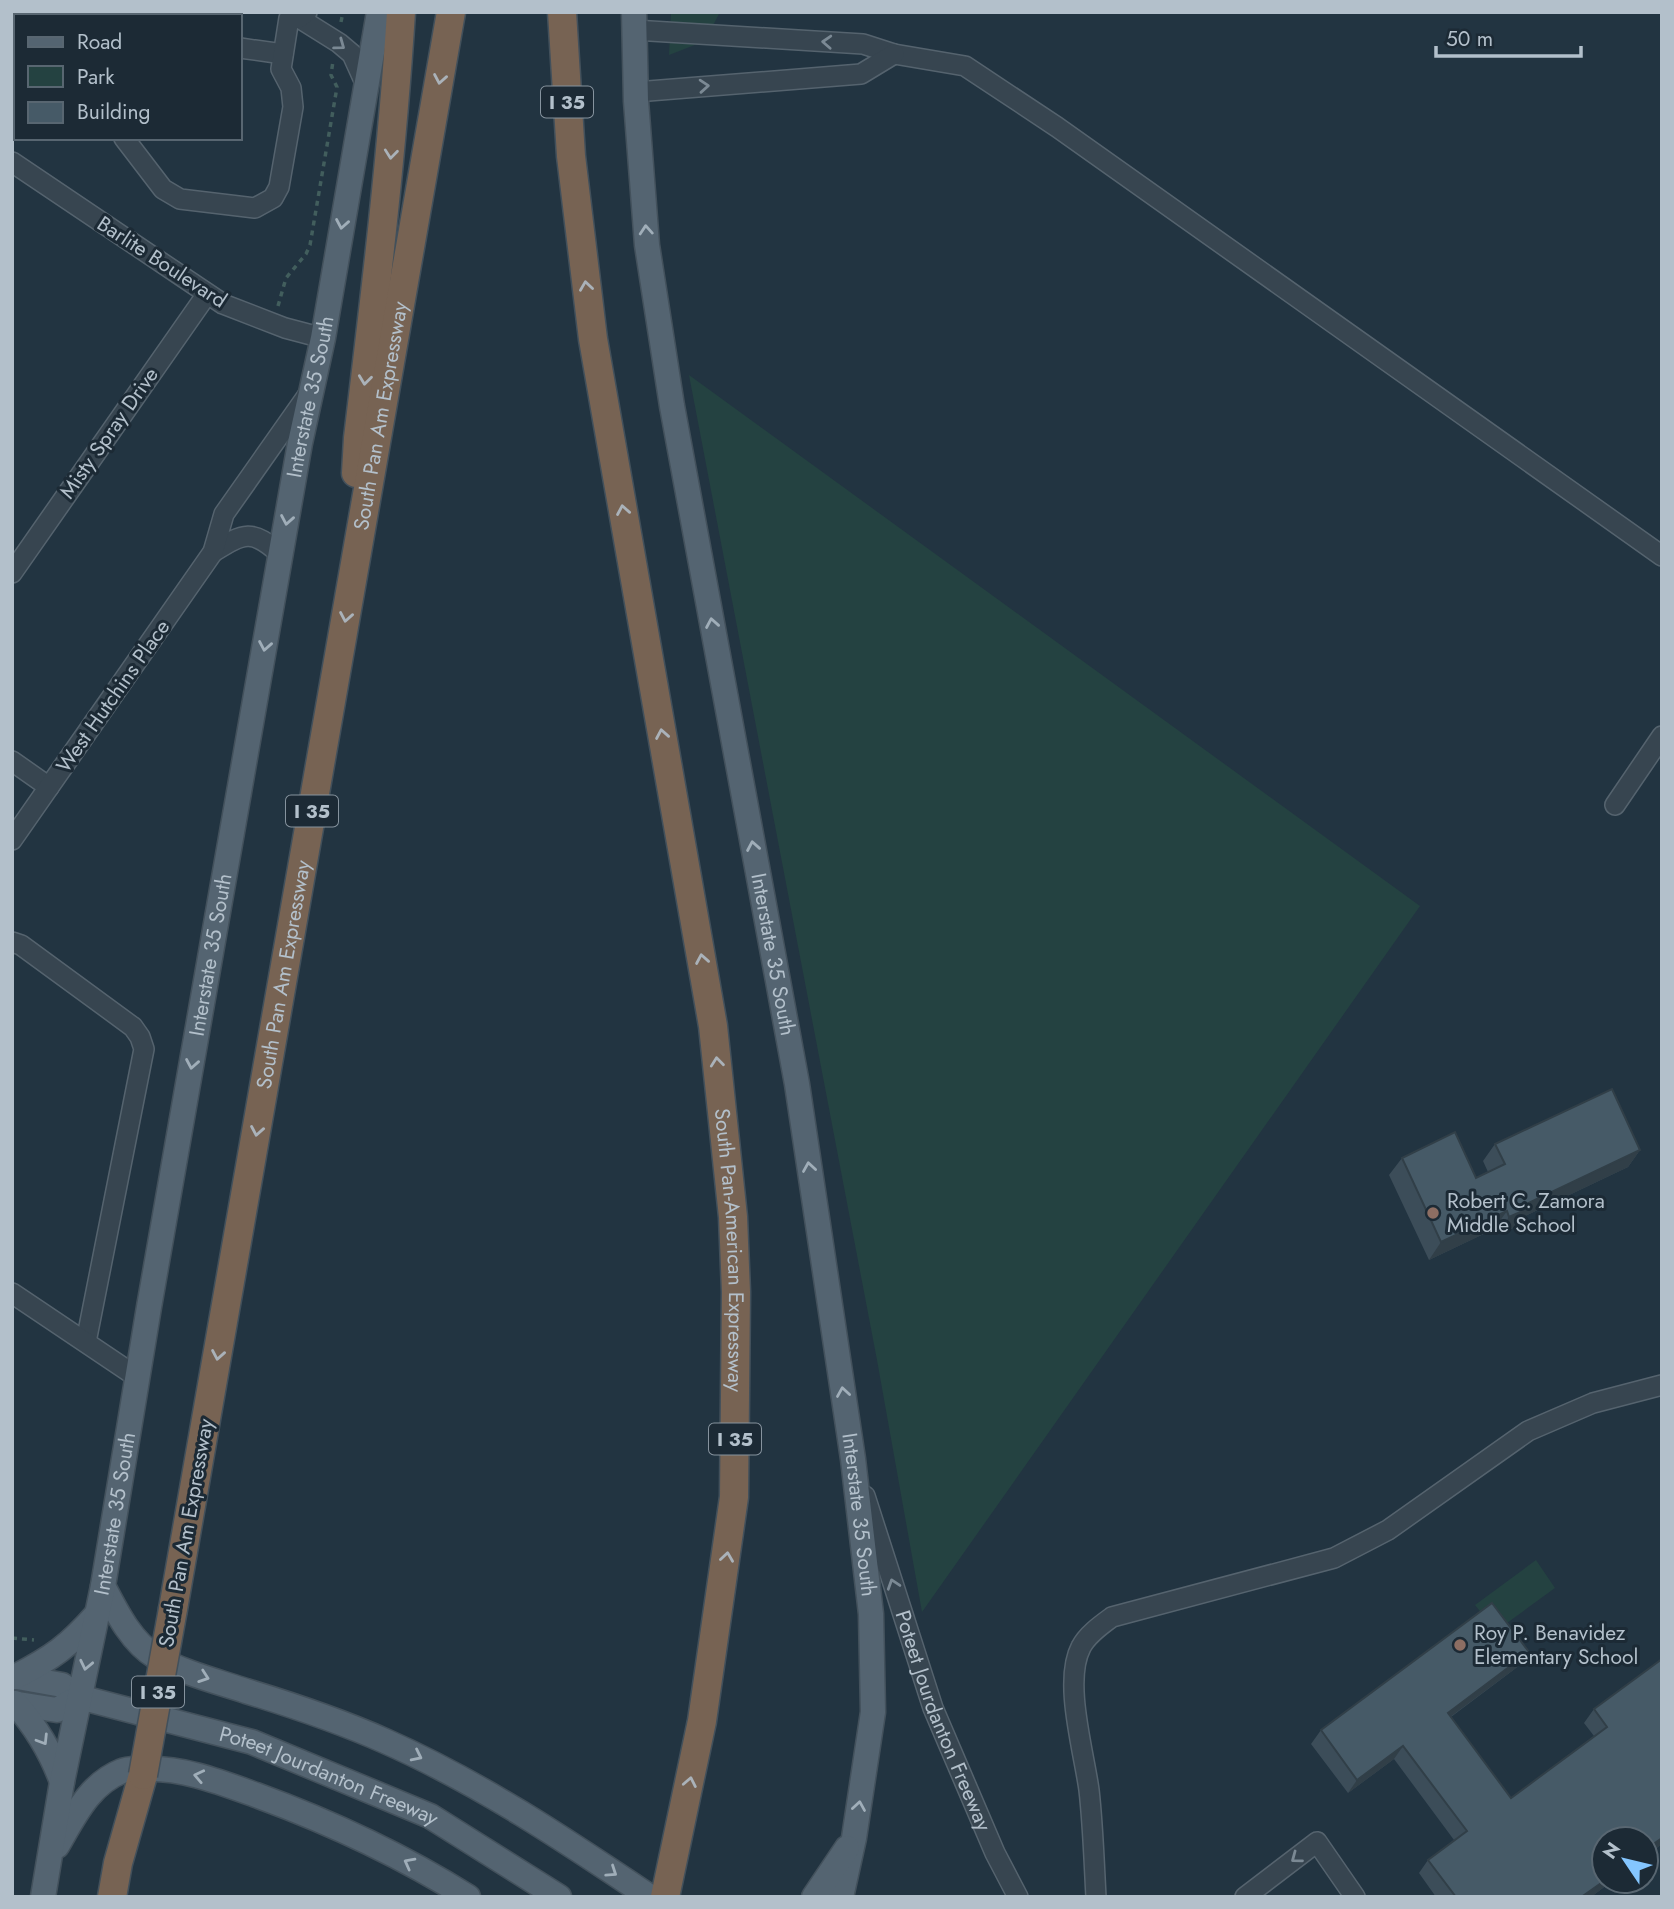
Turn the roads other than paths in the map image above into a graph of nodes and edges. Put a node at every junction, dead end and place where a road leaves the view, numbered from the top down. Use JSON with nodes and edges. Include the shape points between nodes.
{"nodes":[{"id":1,"x":379,"y":12,"type":"edge"},
{"id":2,"x":401,"y":12,"type":"edge"},
{"id":3,"x":451,"y":12,"type":"edge"},
{"id":4,"x":562,"y":12,"type":"edge"},
{"id":5,"x":581,"y":12,"type":"edge"},
{"id":6,"x":293,"y":15,"type":"edge"},
{"id":7,"x":634,"y":21,"type":"edge"},
{"id":8,"x":242,"y":48,"type":"edge"},
{"id":9,"x":283,"y":54,"type":"junction"},
{"id":10,"x":894,"y":54,"type":"junction"},
{"id":11,"x":366,"y":85,"type":"junction"},
{"id":12,"x":636,"y":92,"type":"junction"},
{"id":13,"x":126,"y":140,"type":"edge"},
{"id":14,"x":12,"y":162,"type":"edge"},
{"id":15,"x":576,"y":191,"type":"junction"},
{"id":16,"x":207,"y":294,"type":"junction"},
{"id":17,"x":323,"y":338,"type":"junction"},
{"id":18,"x":311,"y":391,"type":"junction"},
{"id":19,"x":213,"y":552,"type":"junction"},
{"id":20,"x":281,"y":555,"type":"junction"},
{"id":21,"x":1662,"y":556,"type":"edge"},
{"id":22,"x":12,"y":573,"type":"edge"},
{"id":23,"x":353,"y":576,"type":"junction"},
{"id":24,"x":1662,"y":736,"type":"edge"},
{"id":25,"x":12,"y":761,"type":"edge"},
{"id":26,"x":49,"y":787,"type":"junction"},
{"id":27,"x":1615,"y":805,"type":"dead end"},
{"id":28,"x":12,"y":840,"type":"edge"},
{"id":29,"x":12,"y":942,"type":"edge"},
{"id":30,"x":13,"y":1299,"type":"edge"},
{"id":31,"x":86,"y":1342,"type":"junction"},
{"id":32,"x":137,"y":1377,"type":"junction"},
{"id":33,"x":1662,"y":1385,"type":"edge"},
{"id":34,"x":853,"y":1459,"type":"junction"},
{"id":35,"x":103,"y":1586,"type":"junction"},
{"id":36,"x":97,"y":1614,"type":"junction"},
{"id":37,"x":13,"y":1677,"type":"edge"},
{"id":38,"x":79,"y":1697,"type":"junction"},
{"id":39,"x":13,"y":1703,"type":"edge"},
{"id":40,"x":144,"y":1775,"type":"junction"},
{"id":41,"x":62,"y":1782,"type":"junction"},
{"id":42,"x":854,"y":1838,"type":"junction"},
{"id":43,"x":50,"y":1860,"type":"junction"},
{"id":44,"x":43,"y":1897,"type":"edge"},
{"id":45,"x":112,"y":1897,"type":"edge"},
{"id":46,"x":128,"y":1897,"type":"edge"},
{"id":47,"x":468,"y":1897,"type":"edge"},
{"id":48,"x":559,"y":1897,"type":"edge"},
{"id":49,"x":650,"y":1897,"type":"edge"},
{"id":50,"x":665,"y":1897,"type":"edge"},
{"id":51,"x":814,"y":1897,"type":"edge"},
{"id":52,"x":841,"y":1897,"type":"edge"},
{"id":53,"x":1018,"y":1897,"type":"edge"},
{"id":54,"x":1096,"y":1897,"type":"edge"},
{"id":55,"x":1245,"y":1897,"type":"edge"},
{"id":56,"x":1355,"y":1897,"type":"edge"}],
"edges":[{"from":1,"to":11,"type":"main road","name":"Interstate 35 South"},
{"from":2,"to":23,"type":"highway","one_way":true,"via":[[384,222],[358,438]]},
{"from":3,"to":23,"type":"highway","name":"South Pan Am Expressway","number":"I 35","one_way":true},
{"from":4,"to":15,"type":"highway","number":"I 35"},
{"from":5,"to":15,"type":"highway"},
{"from":6,"to":9,"type":"street"},
{"from":6,"to":11,"type":"street","one_way":true,"via":[[352,54]]},
{"from":10,"to":7,"type":"street","one_way":true,"via":[[863,44]]},
{"from":7,"to":12,"type":"main road","name":"Interstate 35 South"},
{"from":8,"to":9,"type":"street"},
{"from":9,"to":13,"type":"street","via":[[281,69],[293,107],[282,174],[272,198],[256,208],[180,199],[163,189]]},
{"from":12,"to":10,"type":"street","one_way":true,"via":[[861,74]]},
{"from":10,"to":21,"type":"street","via":[[965,66],[1058,127]]},
{"from":11,"to":17,"type":"main road","name":"Interstate 35 South","one_way":true},
{"from":34,"to":12,"type":"main road","name":"Interstate 35 South","one_way":true,"via":[[797,1084],[668,379],[647,245]]},
{"from":14,"to":16,"type":"street","name":"Barlite Boulevard"},
{"from":50,"to":15,"type":"highway","name":"South Pan-American Expressway","number":"I 35","one_way":true,"via":[[702,1721],[734,1497],[733,1217],[713,1026],[593,338]]},
{"from":16,"to":17,"type":"street","name":"Barlite Boulevard","via":[[245,314]]},
{"from":16,"to":22,"type":"street","name":"Misty Spray Drive"},
{"from":17,"to":18,"type":"main road","name":"Interstate 35 South"},
{"from":18,"to":19,"type":"street","name":"West Hutchins Place","via":[[224,514]]},
{"from":18,"to":20,"type":"main road","name":"Interstate 35 South","one_way":true},
{"from":19,"to":20,"type":"street","name":"West Hutchins Place","via":[[238,536],[254,535]]},
{"from":19,"to":26,"type":"street","name":"West Hutchins Place"},
{"from":20,"to":32,"type":"main road","name":"Interstate 35 South","one_way":true},
{"from":23,"to":40,"type":"highway","name":"South Pan Am Expressway","number":"I 35","one_way":true,"bridge":true},
{"from":24,"to":27,"type":"street"},
{"from":25,"to":26,"type":"street"},
{"from":26,"to":28,"type":"street","name":"West Hutchins Place"},
{"from":29,"to":31,"type":"street","via":[[133,1027],[144,1049]]},
{"from":30,"to":31,"type":"street"},
{"from":31,"to":32,"type":"street"},
{"from":32,"to":35,"type":"main road","name":"Interstate 35 South"},
{"from":33,"to":54,"type":"street","via":[[1593,1403],[1528,1431],[1388,1531],[1334,1558],[1112,1617],[1096,1629],[1081,1646],[1073,1672]]},
{"from":42,"to":34,"type":"main road","name":"Interstate 35 South","one_way":true,"via":[[873,1712],[871,1614]]},
{"from":53,"to":34,"type":"street","name":"Poteet Jourdanton Freeway","one_way":true,"via":[[933,1708]]},
{"from":35,"to":36,"type":"main road","name":"Interstate 35 South"},
{"from":35,"to":49,"type":"main road","one_way":true,"via":[[133,1636],[155,1656],[198,1676],[385,1741],[453,1774]]},
{"from":36,"to":37,"type":"main road","via":[[54,1657]]},
{"from":36,"to":38,"type":"main road","name":"Interstate 35 South","one_way":true},
{"from":37,"to":38,"type":"main road","name":"Poteet Jourdanton Freeway","via":[[62,1685]]},
{"from":38,"to":39,"type":"main road","via":[[57,1710]]},
{"from":38,"to":41,"type":"main road","name":"Interstate 35 South"},
{"from":38,"to":48,"type":"main road","name":"Poteet Jourdanton Freeway","via":[[252,1742],[430,1816]]},
{"from":39,"to":41,"type":"main road","one_way":true,"via":[[42,1737]]},
{"from":40,"to":45,"type":"highway"},
{"from":40,"to":46,"type":"highway","name":"South Pan Am Expressway","number":"I 35"},
{"from":41,"to":43,"type":"main road","name":"Interstate 35 South"},
{"from":42,"to":51,"type":"main road"},
{"from":42,"to":52,"type":"main road","name":"Interstate 35 South"},
{"from":43,"to":44,"type":"main road","name":"Interstate 35 South"},
{"from":47,"to":43,"type":"main road","one_way":true,"via":[[362,1838],[298,1810],[211,1779],[162,1768],[124,1769],[103,1781],[89,1795]]},
{"from":56,"to":55,"type":"street","one_way":true,"via":[[1317,1842]]}]}
